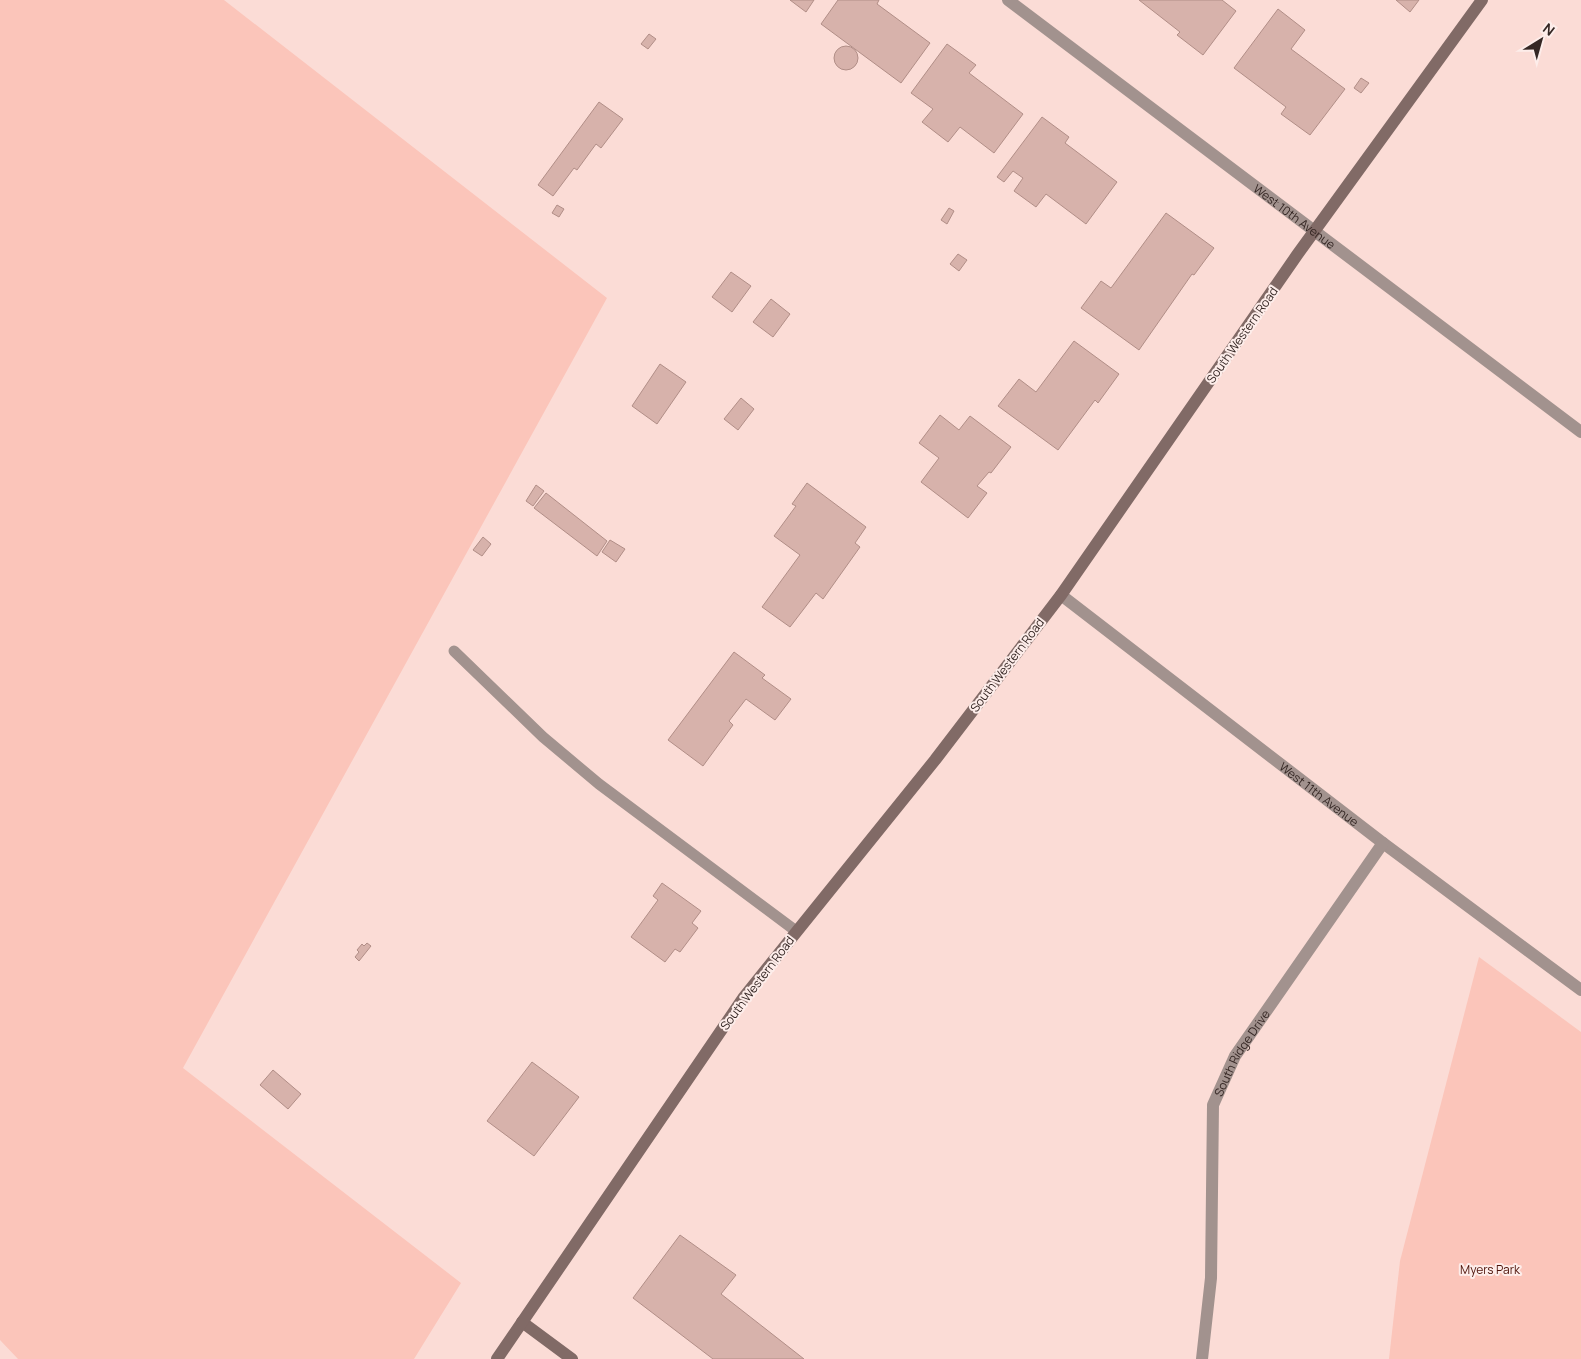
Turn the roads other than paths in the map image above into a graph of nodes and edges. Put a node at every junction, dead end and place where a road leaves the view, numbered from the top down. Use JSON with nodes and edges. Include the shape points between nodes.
{"nodes":[{"id":1,"x":1008,"y":0,"type":"edge"},
{"id":2,"x":1482,"y":0,"type":"edge"},
{"id":3,"x":1316,"y":230,"type":"junction"},
{"id":4,"x":1581,"y":432,"type":"edge"},
{"id":5,"x":1061,"y":595,"type":"junction"},
{"id":6,"x":454,"y":651,"type":"dead end"},
{"id":7,"x":1383,"y":843,"type":"junction"},
{"id":8,"x":796,"y":931,"type":"junction"},
{"id":9,"x":1581,"y":990,"type":"edge"},
{"id":10,"x":522,"y":1322,"type":"junction"},
{"id":11,"x":497,"y":1359,"type":"edge"},
{"id":12,"x":572,"y":1359,"type":"edge"},
{"id":13,"x":1202,"y":1359,"type":"edge"}],
"edges":[{"from":1,"to":3,"type":"street","name":"West 10th Avenue"},
{"from":2,"to":3,"type":"main road","name":"South Western Road"},
{"from":3,"to":4,"type":"street","name":"West 10th Avenue"},
{"from":3,"to":5,"type":"main road","name":"South Western Road"},
{"from":5,"to":7,"type":"street","name":"West 11th Avenue"},
{"from":5,"to":8,"type":"main road","name":"South Western Road"},
{"from":6,"to":8,"type":"lane","via":[[543,737],[600,784]]},
{"from":7,"to":9,"type":"street","name":"West 11th Avenue"},
{"from":7,"to":13,"type":"street","name":"South Ridge Drive","via":[[1235,1056],[1213,1105],[1211,1278]]},
{"from":8,"to":10,"type":"main road","name":"South Western Road","via":[[744,997]]},
{"from":10,"to":11,"type":"main road","name":"South Western Road"},
{"from":10,"to":12,"type":"main road"}]}
